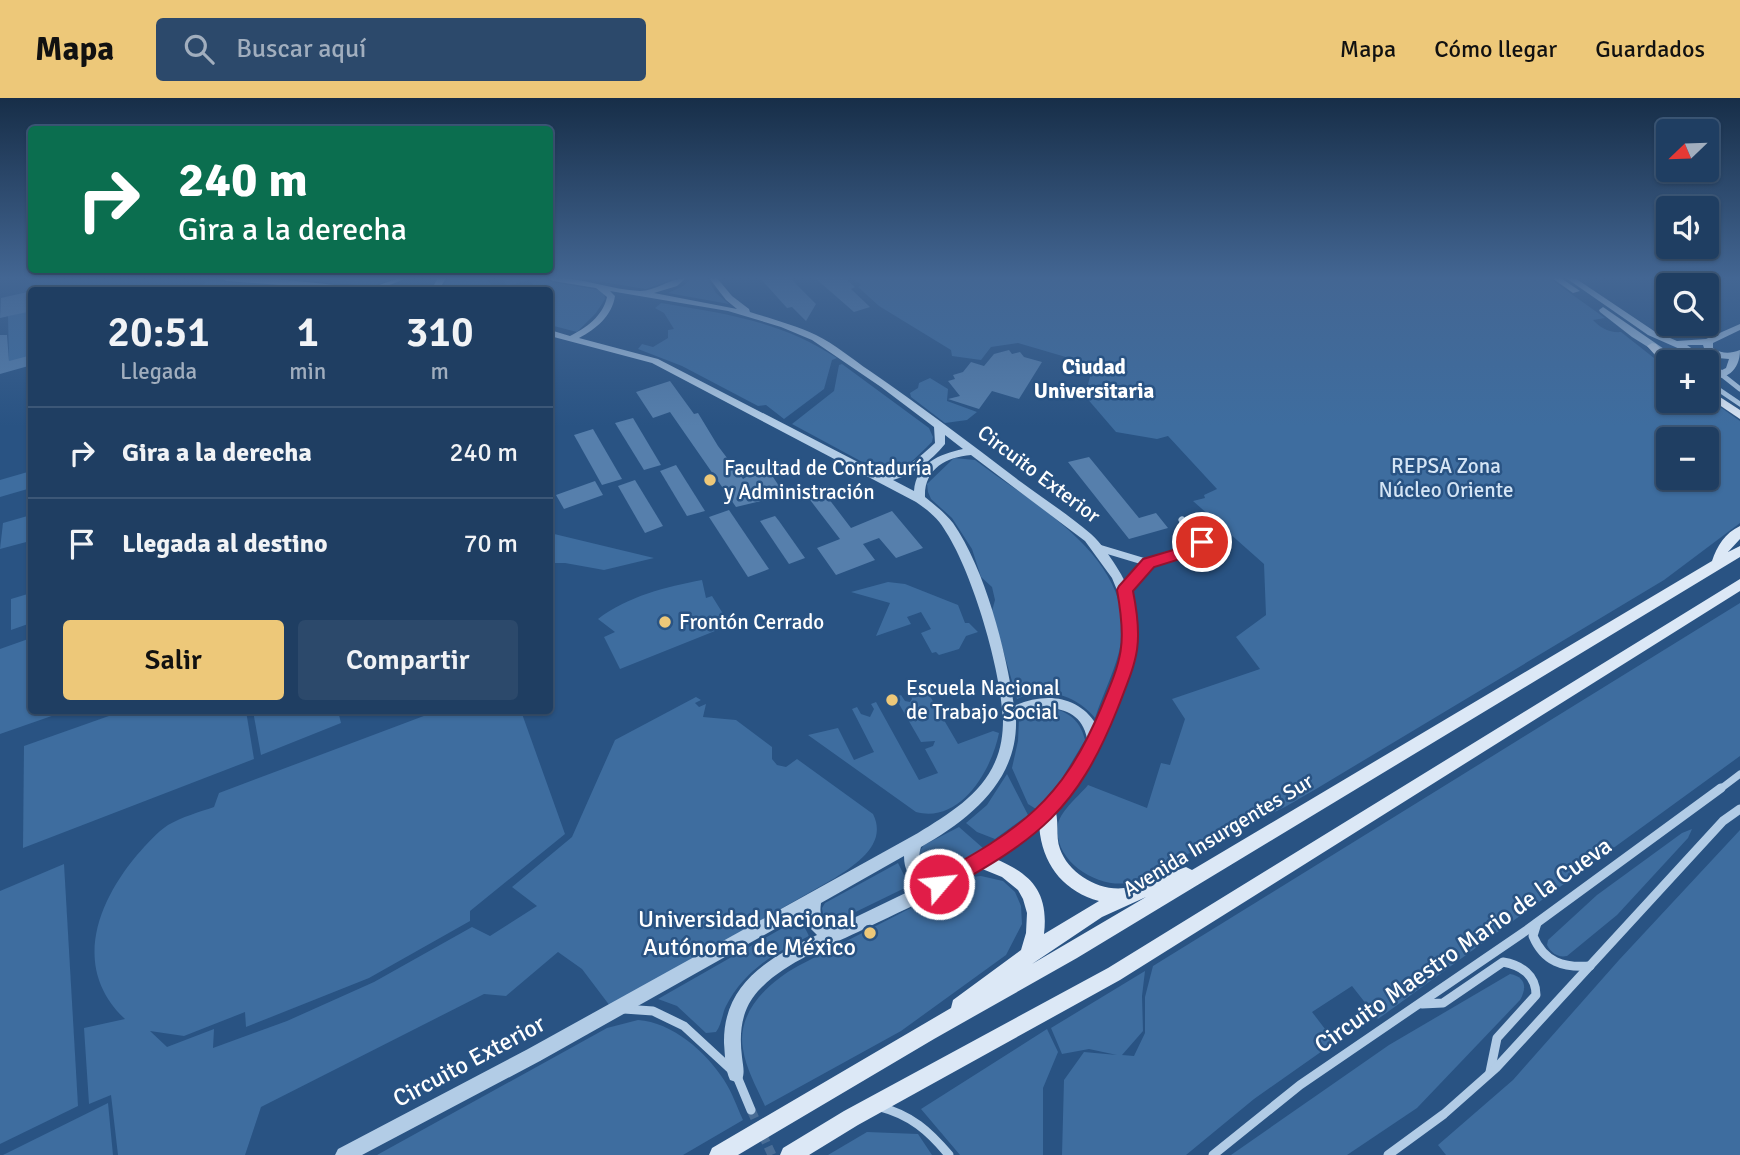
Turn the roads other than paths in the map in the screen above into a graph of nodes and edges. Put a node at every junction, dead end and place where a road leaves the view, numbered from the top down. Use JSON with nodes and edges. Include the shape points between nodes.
{"nodes":[{"id":1,"x":591,"y":327,"type":"edge"},
{"id":2,"x":790,"y":327,"type":"edge"},
{"id":3,"x":1626,"y":327,"type":"edge"},
{"id":4,"x":1643,"y":327,"type":"edge"},
{"id":5,"x":1740,"y":327,"type":"edge"},
{"id":6,"x":553,"y":334,"type":"edge"},
{"id":7,"x":572,"y":338,"type":"junction"},
{"id":8,"x":1669,"y":341,"type":"junction"},
{"id":9,"x":1708,"y":342,"type":"junction"},
{"id":10,"x":1652,"y":346,"type":"junction"},
{"id":11,"x":1656,"y":350,"type":"edge"},
{"id":12,"x":1658,"y":350,"type":"edge"},
{"id":13,"x":1737,"y":355,"type":"edge"},
{"id":14,"x":1721,"y":374,"type":"junction"},
{"id":15,"x":1719,"y":389,"type":"edge"},
{"id":16,"x":1740,"y":390,"type":"edge"},
{"id":17,"x":1719,"y":400,"type":"edge"},
{"id":18,"x":1740,"y":404,"type":"edge"},
{"id":19,"x":1740,"y":415,"type":"edge"},
{"id":20,"x":939,"y":428,"type":"junction"},
{"id":21,"x":973,"y":452,"type":"junction"},
{"id":22,"x":882,"y":479,"type":"junction"},
{"id":23,"x":920,"y":499,"type":"junction"},
{"id":24,"x":1182,"y":520,"type":"dead end"},
{"id":25,"x":1740,"y":531,"type":"edge"},
{"id":26,"x":1098,"y":548,"type":"junction"},
{"id":27,"x":1740,"y":551,"type":"edge"},
{"id":28,"x":1149,"y":563,"type":"junction"},
{"id":29,"x":1718,"y":564,"type":"junction"},
{"id":30,"x":1736,"y":587,"type":"edge"},
{"id":31,"x":1125,"y":590,"type":"junction"},
{"id":32,"x":1009,"y":717,"type":"junction"},
{"id":33,"x":1095,"y":744,"type":"junction"},
{"id":34,"x":1740,"y":774,"type":"edge"},
{"id":35,"x":1740,"y":808,"type":"edge"},
{"id":36,"x":1048,"y":812,"type":"junction"},
{"id":37,"x":915,"y":843,"type":"junction"},
{"id":38,"x":981,"y":861,"type":"junction"},
{"id":39,"x":1216,"y":863,"type":"junction"},
{"id":40,"x":939,"y":884,"type":"junction"},
{"id":41,"x":1127,"y":896,"type":"junction"},
{"id":42,"x":814,"y":898,"type":"junction"},
{"id":43,"x":1540,"y":919,"type":"junction"},
{"id":44,"x":833,"y":936,"type":"junction"},
{"id":45,"x":1028,"y":954,"type":"junction"},
{"id":46,"x":1590,"y":966,"type":"junction"},
{"id":47,"x":1419,"y":1006,"type":"junction"},
{"id":48,"x":617,"y":1009,"type":"junction"},
{"id":49,"x":927,"y":1032,"type":"junction"},
{"id":50,"x":1490,"y":1073,"type":"junction"},
{"id":51,"x":736,"y":1074,"type":"junction"},
{"id":52,"x":876,"y":1106,"type":"junction"},
{"id":53,"x":751,"y":1110,"type":"tunnel mouth"},
{"id":54,"x":725,"y":1151,"type":"edge"},
{"id":55,"x":793,"y":1153,"type":"edge"},
{"id":56,"x":344,"y":1155,"type":"edge"},
{"id":57,"x":949,"y":1155,"type":"edge"},
{"id":58,"x":1213,"y":1155,"type":"edge"},
{"id":59,"x":1388,"y":1155,"type":"edge"}],
"edges":[{"from":1,"to":7,"type":"street"},
{"from":2,"to":20,"type":"street","name":"Circuito Exterior","via":[[821,342]]},
{"from":3,"to":10,"type":"street"},
{"from":4,"to":8,"type":"street"},
{"from":5,"to":9,"type":"street"},
{"from":6,"to":7,"type":"street","name":"Circuito Exterior"},
{"from":7,"to":22,"type":"street","name":"Circuito Exterior","via":[[654,361]]},
{"from":8,"to":9,"type":"street"},
{"from":8,"to":10,"type":"street"},
{"from":8,"to":14,"type":"street"},
{"from":9,"to":13,"type":"street","via":[[1713,353]]},
{"from":10,"to":11,"type":"main road"},
{"from":10,"to":12,"type":"street"},
{"from":13,"to":14,"type":"street","via":[[1730,370]]},
{"from":14,"to":16,"type":"street"},
{"from":15,"to":18,"type":"street"},
{"from":17,"to":19,"type":"main road"},
{"from":20,"to":21,"type":"street","name":"Circuito Exterior"},
{"from":20,"to":22,"type":"street","via":[[940,444],[912,471]]},
{"from":21,"to":23,"type":"street","via":[[946,454],[920,477]]},
{"from":21,"to":26,"type":"street","name":"Circuito Exterior"},
{"from":22,"to":23,"type":"street","name":"Circuito Exterior"},
{"from":23,"to":32,"type":"street","name":"Circuito Exterior","via":[[949,525],[966,559],[988,626]]},
{"from":24,"to":28,"type":"street","via":[[1203,545]]},
{"from":25,"to":29,"type":"main road","via":[[1723,547]]},
{"from":26,"to":28,"type":"street"},
{"from":26,"to":31,"type":"street","name":"Circuito Exterior"},
{"from":27,"to":29,"type":"main road","name":"Avenida Insurgentes Sur"},
{"from":28,"to":31,"type":"street"},
{"from":29,"to":39,"type":"main road","name":"Avenida Insurgentes Sur"},
{"from":30,"to":52,"type":"main road","via":[[1114,974]]},
{"from":31,"to":33,"type":"street","name":"Circuito Exterior","via":[[1131,624],[1129,660]]},
{"from":32,"to":33,"type":"street","via":[[1031,702],[1065,704],[1085,718]]},
{"from":32,"to":37,"type":"street","name":"Circuito Exterior","via":[[1006,749],[992,782],[954,819]]},
{"from":33,"to":36,"type":"street","name":"Circuito Exterior","via":[[1074,781]]},
{"from":34,"to":43,"type":"street","name":"Circuito Maestro Mario de la Cueva"},
{"from":35,"to":46,"type":"street"},
{"from":36,"to":38,"type":"street","name":"Circuito Exterior"},
{"from":36,"to":41,"type":"main road","via":[[1049,851],[1068,877],[1087,890]]},
{"from":37,"to":40,"type":"street","via":[[910,860],[914,871],[927,882]]},
{"from":37,"to":42,"type":"street","name":"Circuito Exterior"},
{"from":38,"to":40,"type":"street","name":"Circuito Exterior"},
{"from":38,"to":45,"type":"main road","via":[[1008,871],[1029,892],[1037,924]]},
{"from":39,"to":41,"type":"main road"},
{"from":39,"to":49,"type":"main road","name":"Avenida Insurgentes Sur","via":[[1043,969]]},
{"from":40,"to":44,"type":"street","name":"Circuito Exterior"},
{"from":41,"to":45,"type":"main road"},
{"from":42,"to":44,"type":"street","via":[[810,914],[817,929]]},
{"from":42,"to":48,"type":"street","name":"Circuito Exterior"},
{"from":43,"to":46,"type":"street","via":[[1533,936],[1546,957],[1569,969]]},
{"from":43,"to":47,"type":"street","name":"Circuito Maestro Mario de la Cueva"},
{"from":44,"to":51,"type":"street","name":"Circuito Exterior","via":[[787,958],[752,986],[736,1011],[730,1038]]},
{"from":45,"to":49,"type":"main road"},
{"from":46,"to":50,"type":"street"},
{"from":47,"to":50,"type":"street","via":[[1443,1003],[1503,962],[1525,971],[1536,984],[1536,995],[1500,1034]]},
{"from":47,"to":58,"type":"street","name":"Circuito Maestro Mario de la Cueva","via":[[1300,1085]]},
{"from":48,"to":51,"type":"street","name":"Circuito Exterior","via":[[653,1011],[670,1018],[712,1049]]},
{"from":48,"to":56,"type":"street","name":"Circuito Exterior"},
{"from":49,"to":54,"type":"main road","name":"Avenida Insurgentes Sur"},
{"from":50,"to":59,"type":"street","via":[[1433,1124]]},
{"from":51,"to":53,"type":"street","name":"Circuito Exterior"},
{"from":52,"to":55,"type":"main road"},
{"from":52,"to":57,"type":"street","via":[[905,1112]]}]}
